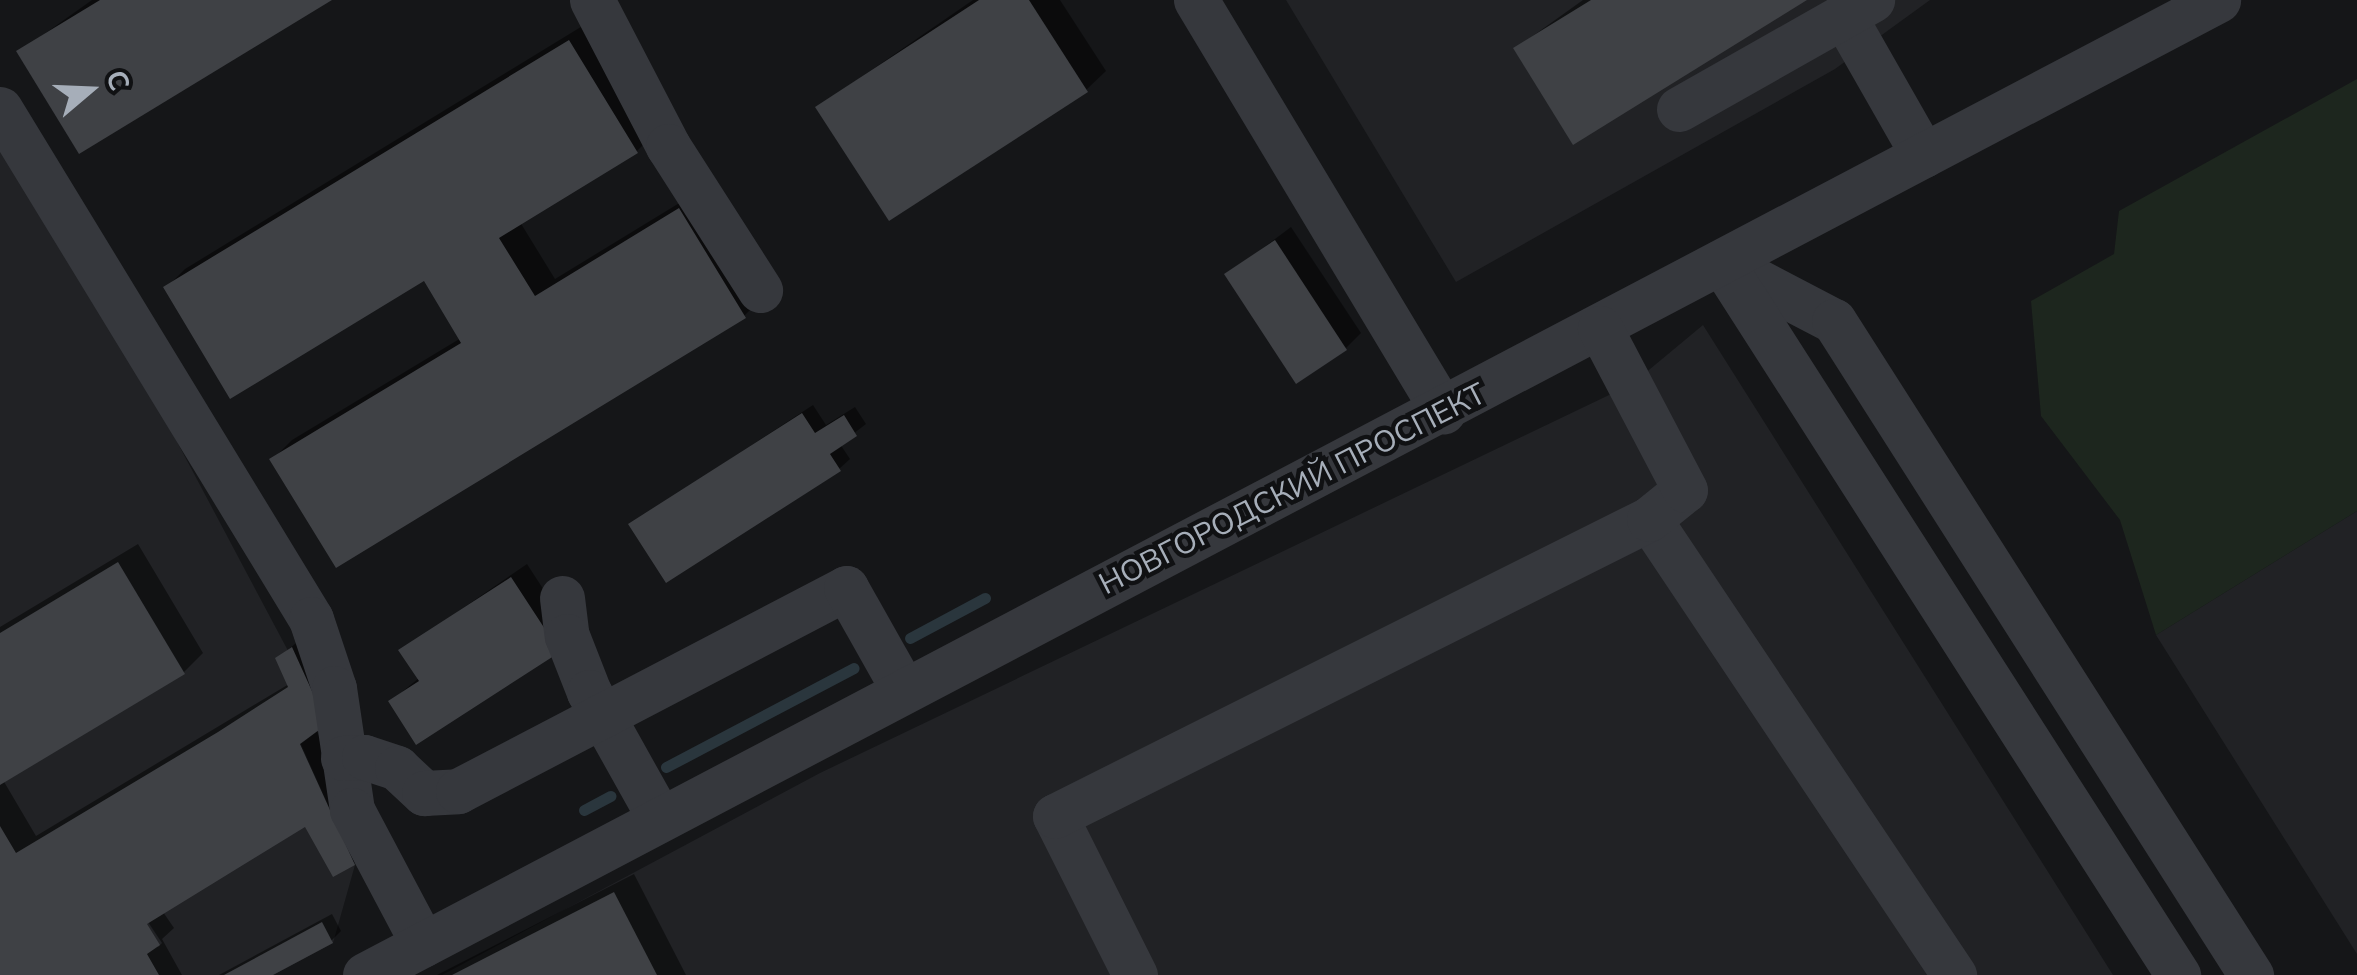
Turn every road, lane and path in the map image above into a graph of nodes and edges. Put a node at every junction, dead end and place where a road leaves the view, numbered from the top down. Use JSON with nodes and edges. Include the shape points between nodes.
{"nodes":[{"id":1,"x":592,"y":0,"type":"edge"},
{"id":2,"x":1196,"y":0,"type":"edge"},
{"id":3,"x":2218,"y":0,"type":"edge"},
{"id":4,"x":1858,"y":9,"type":"edge"},
{"id":5,"x":0,"y":109,"type":"edge"},
{"id":6,"x":1679,"y":109,"type":"dead end"},
{"id":7,"x":1923,"y":155,"type":"junction"},
{"id":8,"x":1721,"y":262,"type":"junction"},
{"id":9,"x":760,"y":290,"type":"dead end"},
{"id":10,"x":1600,"y":328,"type":"junction"},
{"id":11,"x":1442,"y":412,"type":"junction"},
{"id":12,"x":1649,"y":519,"type":"junction"},
{"id":13,"x":562,"y":598,"type":"dead end"},
{"id":14,"x":902,"y":689,"type":"junction"},
{"id":15,"x":602,"y":716,"type":"junction"},
{"id":16,"x":343,"y":758,"type":"junction"},
{"id":17,"x":659,"y":817,"type":"junction"},
{"id":18,"x":424,"y":944,"type":"junction"},
{"id":19,"x":366,"y":975,"type":"edge"},
{"id":20,"x":1135,"y":975,"type":"edge"},
{"id":21,"x":1954,"y":975,"type":"edge"},
{"id":22,"x":2178,"y":975,"type":"edge"},
{"id":23,"x":2251,"y":975,"type":"edge"}],
"edges":[{"from":1,"to":9,"type":"street","via":[[668,146]]},
{"from":2,"to":11,"type":"street"},
{"from":3,"to":7,"type":"street","name":"НОВГОРОДСКИЙ ПРОСПЕКТ"},
{"from":4,"to":6,"type":"street"},
{"from":4,"to":7,"type":"street"},
{"from":5,"to":16,"type":"street","via":[[312,619],[334,688]]},
{"from":7,"to":8,"type":"street","name":"НОВГОРОДСКИЙ ПРОСПЕКТ"},
{"from":8,"to":10,"type":"street","name":"НОВГОРОДСКИЙ ПРОСПЕКТ"},
{"from":8,"to":22,"type":"street"},
{"from":8,"to":23,"type":"street","via":[[1834,321]]},
{"from":10,"to":11,"type":"street","name":"НОВГОРОДСКИЙ ПРОСПЕКТ"},
{"from":10,"to":12,"type":"street","via":[[1684,490]]},
{"from":11,"to":14,"type":"street","name":"НОВГОРОДСКИЙ ПРОСПЕКТ"},
{"from":12,"to":20,"type":"street","via":[[1055,816]]},
{"from":12,"to":21,"type":"street"},
{"from":13,"to":15,"type":"street","via":[[567,636]]},
{"from":14,"to":15,"type":"street","via":[[846,588]]},
{"from":14,"to":17,"type":"street","name":"НОВГОРОДСКИЙ ПРОСПЕКТ"},
{"from":15,"to":16,"type":"street","via":[[458,791],[424,793],[396,768],[364,756]]},
{"from":15,"to":17,"type":"street"},
{"from":16,"to":18,"type":"street","via":[[352,810]]},
{"from":17,"to":18,"type":"street","name":"НОВГОРОДСКИЙ ПРОСПЕКТ"},
{"from":18,"to":19,"type":"street","name":"НОВГОРОДСКИЙ ПРОСПЕКТ"}]}
